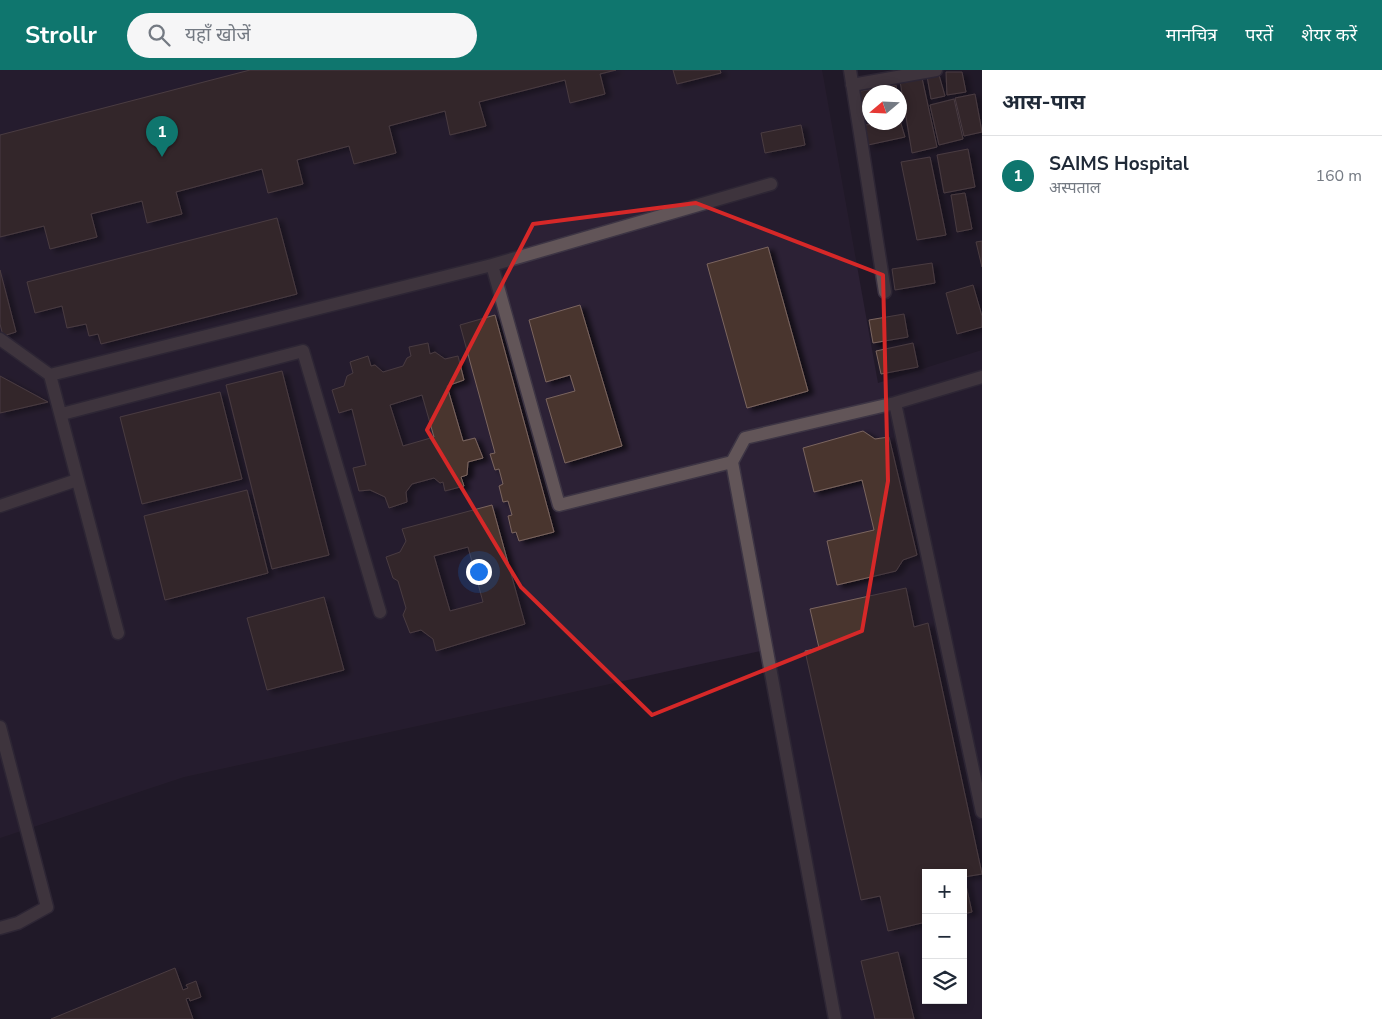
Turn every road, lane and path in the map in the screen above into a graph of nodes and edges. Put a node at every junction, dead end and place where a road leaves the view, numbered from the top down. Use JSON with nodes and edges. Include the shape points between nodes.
{"nodes":[{"id":1,"x":850,"y":70,"type":"edge"},
{"id":2,"x":936,"y":70,"type":"edge"},
{"id":3,"x":852,"y":85,"type":"junction"},
{"id":4,"x":771,"y":184,"type":"dead end"},
{"id":5,"x":492,"y":265,"type":"junction"},
{"id":6,"x":885,"y":292,"type":"dead end"},
{"id":7,"x":0,"y":339,"type":"edge"},
{"id":8,"x":50,"y":375,"type":"junction"},
{"id":9,"x":982,"y":376,"type":"edge"},
{"id":10,"x":895,"y":402,"type":"junction"},
{"id":11,"x":62,"y":414,"type":"junction"},
{"id":12,"x":732,"y":462,"type":"junction"},
{"id":13,"x":76,"y":480,"type":"junction"},
{"id":14,"x":0,"y":506,"type":"edge"},
{"id":15,"x":380,"y":612,"type":"dead end"},
{"id":16,"x":118,"y":633,"type":"dead end"},
{"id":17,"x":0,"y":727,"type":"edge"},
{"id":18,"x":982,"y":812,"type":"edge"},
{"id":19,"x":0,"y":928,"type":"edge"},
{"id":20,"x":835,"y":1019,"type":"edge"}],
"edges":[{"from":1,"to":3,"type":"street"},
{"from":2,"to":3,"type":"street"},
{"from":3,"to":6,"type":"street"},
{"from":4,"to":5,"type":"street"},
{"from":5,"to":8,"type":"street"},
{"from":5,"to":12,"type":"street","via":[[559,505]]},
{"from":7,"to":8,"type":"street"},
{"from":8,"to":11,"type":"street"},
{"from":9,"to":10,"type":"street"},
{"from":10,"to":12,"type":"street","via":[[745,438]]},
{"from":10,"to":18,"type":"street"},
{"from":11,"to":13,"type":"street"},
{"from":11,"to":15,"type":"street","via":[[303,351]]},
{"from":12,"to":20,"type":"street"},
{"from":13,"to":14,"type":"street"},
{"from":13,"to":16,"type":"street"},
{"from":17,"to":19,"type":"street","via":[[47,907],[18,923]]}]}
